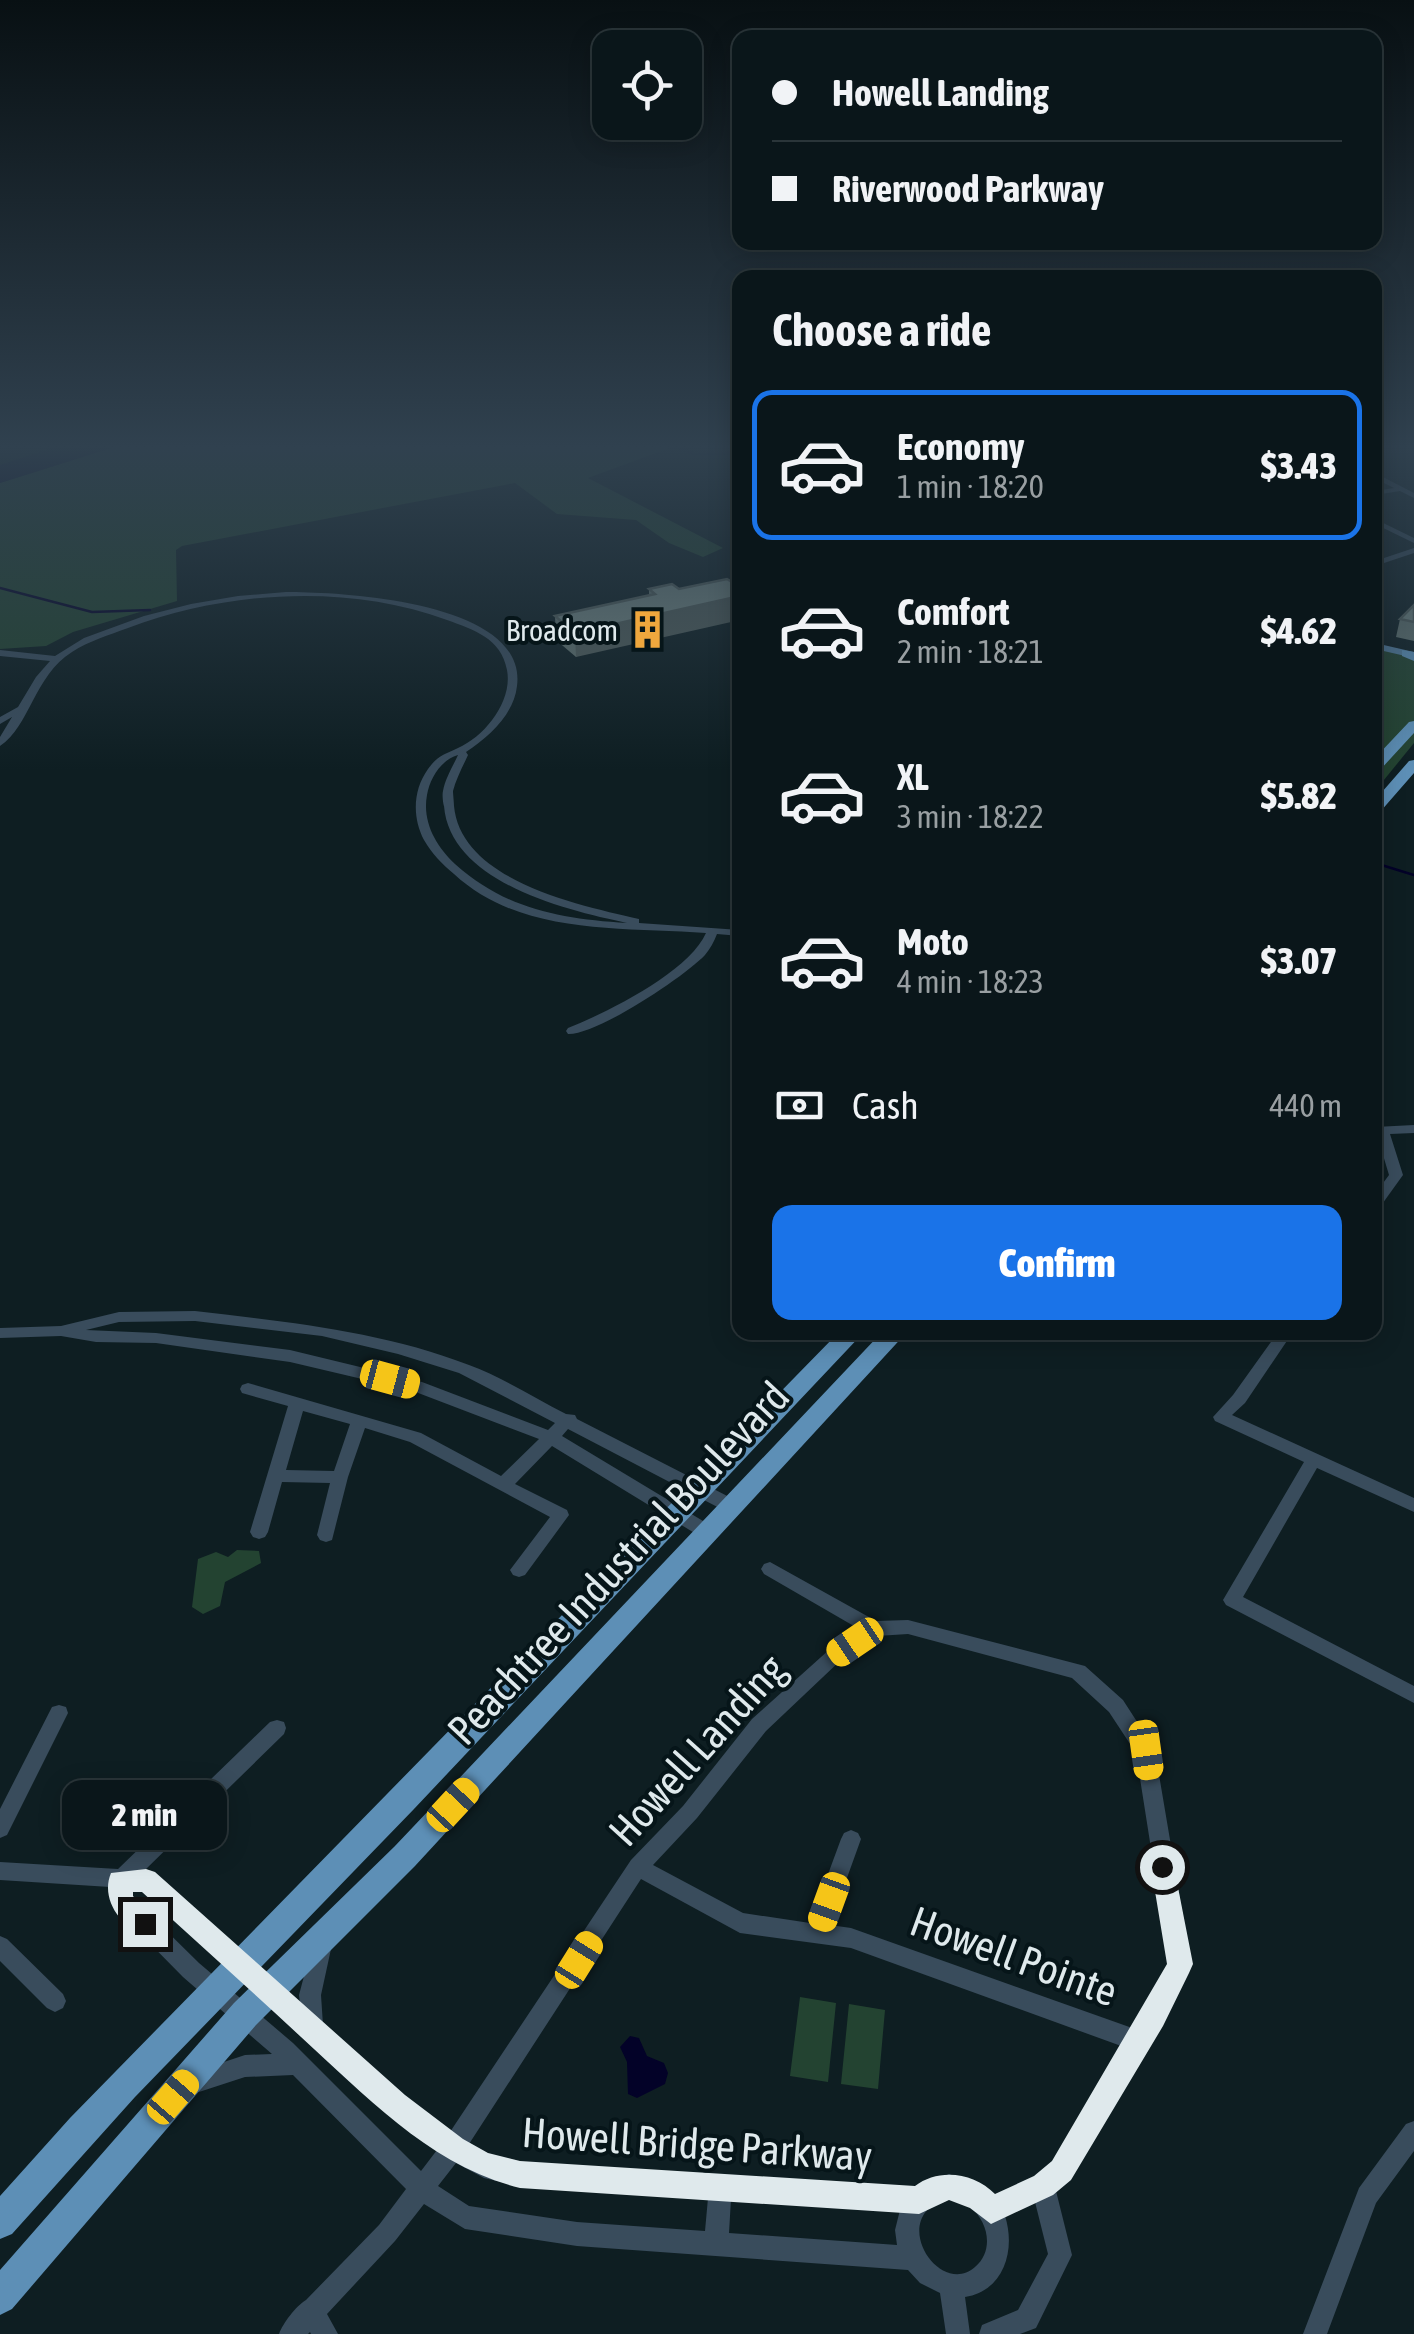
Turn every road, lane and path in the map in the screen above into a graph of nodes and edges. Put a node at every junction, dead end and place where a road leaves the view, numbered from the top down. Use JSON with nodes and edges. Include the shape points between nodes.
{"nodes":[{"id":1,"x":1408,"y":552,"type":"edge"},
{"id":2,"x":1399,"y":555,"type":"junction"},
{"id":3,"x":1414,"y":560,"type":"edge"},
{"id":4,"x":1382,"y":561,"type":"edge"},
{"id":5,"x":1382,"y":648,"type":"edge"},
{"id":6,"x":0,"y":653,"type":"edge"},
{"id":7,"x":1412,"y":655,"type":"edge"},
{"id":8,"x":56,"y":658,"type":"junction"},
{"id":9,"x":18,"y":710,"type":"junction"},
{"id":10,"x":0,"y":722,"type":"edge"},
{"id":11,"x":1414,"y":725,"type":"edge"},
{"id":12,"x":0,"y":742,"type":"edge"},
{"id":13,"x":461,"y":751,"type":"junction"},
{"id":14,"x":1382,"y":760,"type":"edge"},
{"id":15,"x":1414,"y":764,"type":"edge"},
{"id":16,"x":1382,"y":801,"type":"edge"},
{"id":17,"x":649,"y":926,"type":"junction"},
{"id":18,"x":714,"y":930,"type":"junction"},
{"id":19,"x":732,"y":932,"type":"edge"},
{"id":20,"x":572,"y":1030,"type":"dead end"},
{"id":21,"x":1414,"y":1129,"type":"edge"},
{"id":22,"x":1382,"y":1131,"type":"edge"},
{"id":23,"x":1382,"y":1139,"type":"edge"},
{"id":24,"x":1382,"y":1194,"type":"edge"},
{"id":25,"x":61,"y":1331,"type":"junction"},
{"id":26,"x":0,"y":1333,"type":"edge"},
{"id":27,"x":845,"y":1340,"type":"edge"},
{"id":28,"x":889,"y":1340,"type":"edge"},
{"id":29,"x":1280,"y":1340,"type":"edge"},
{"id":30,"x":248,"y":1390,"type":"dead end"},
{"id":31,"x":297,"y":1403,"type":"junction"},
{"id":32,"x":569,"y":1420,"type":"junction"},
{"id":33,"x":359,"y":1421,"type":"junction"},
{"id":34,"x":551,"y":1437,"type":"junction"},
{"id":35,"x":1313,"y":1460,"type":"junction"},
{"id":36,"x":276,"y":1476,"type":"junction"},
{"id":37,"x":340,"y":1476,"type":"junction"},
{"id":38,"x":504,"y":1485,"type":"junction"},
{"id":39,"x":702,"y":1489,"type":"junction"},
{"id":40,"x":1414,"y":1506,"type":"edge"},
{"id":41,"x":733,"y":1507,"type":"junction"},
{"id":42,"x":676,"y":1512,"type":"junction"},
{"id":43,"x":259,"y":1532,"type":"dead end"},
{"id":44,"x":707,"y":1532,"type":"junction"},
{"id":45,"x":326,"y":1536,"type":"dead end"},
{"id":46,"x":770,"y":1569,"type":"dead end"},
{"id":47,"x":519,"y":1570,"type":"dead end"},
{"id":48,"x":874,"y":1629,"type":"junction"},
{"id":49,"x":1414,"y":1695,"type":"edge"},
{"id":50,"x":59,"y":1712,"type":"dead end"},
{"id":51,"x":277,"y":1728,"type":"dead end"},
{"id":52,"x":0,"y":1830,"type":"edge"},
{"id":53,"x":852,"y":1839,"type":"dead end"},
{"id":54,"x":638,"y":1867,"type":"junction"},
{"id":55,"x":0,"y":1871,"type":"edge"},
{"id":56,"x":120,"y":1881,"type":"junction"},
{"id":57,"x":818,"y":1933,"type":"junction"},
{"id":58,"x":324,"y":1938,"type":"junction"},
{"id":59,"x":0,"y":1946,"type":"edge"},
{"id":60,"x":242,"y":1965,"type":"junction"},
{"id":61,"x":215,"y":1991,"type":"junction"},
{"id":62,"x":268,"y":1991,"type":"junction"},
{"id":63,"x":55,"y":2001,"type":"dead end"},
{"id":64,"x":244,"y":2014,"type":"junction"},
{"id":65,"x":313,"y":2032,"type":"junction"},
{"id":66,"x":1140,"y":2042,"type":"junction"},
{"id":67,"x":297,"y":2064,"type":"junction"},
{"id":68,"x":173,"y":2097,"type":"junction"},
{"id":69,"x":1414,"y":2132,"type":"edge"},
{"id":70,"x":453,"y":2148,"type":"junction"},
{"id":71,"x":1043,"y":2186,"type":"junction"},
{"id":72,"x":720,"y":2188,"type":"junction"},
{"id":73,"x":422,"y":2189,"type":"junction"},
{"id":74,"x":919,"y":2200,"type":"junction"},
{"id":75,"x":991,"y":2210,"type":"junction"},
{"id":76,"x":0,"y":2222,"type":"edge"},
{"id":77,"x":716,"y":2244,"type":"junction"},
{"id":78,"x":914,"y":2258,"type":"junction"},
{"id":79,"x":950,"y":2285,"type":"junction"},
{"id":80,"x":0,"y":2297,"type":"edge"},
{"id":81,"x":310,"y":2312,"type":"junction"},
{"id":82,"x":291,"y":2334,"type":"edge"},
{"id":83,"x":326,"y":2334,"type":"edge"},
{"id":84,"x":958,"y":2334,"type":"edge"},
{"id":85,"x":991,"y":2334,"type":"edge"},
{"id":86,"x":1315,"y":2334,"type":"edge"}],
"edges":[{"from":1,"to":2,"type":"street"},
{"from":2,"to":3,"type":"street"},
{"from":2,"to":4,"type":"street"},
{"from":5,"to":7,"type":"main road"},
{"from":6,"to":8,"type":"street"},
{"from":8,"to":9,"type":"street"},
{"from":8,"to":13,"type":"street","via":[[129,623],[220,602],[326,596],[420,608],[494,638],[512,662],[513,696]]},
{"from":9,"to":10,"type":"street"},
{"from":9,"to":12,"type":"street"},
{"from":11,"to":14,"type":"highway"},
{"from":13,"to":17,"type":"street","via":[[446,798],[458,841],[468,851],[516,884],[570,907]]},
{"from":13,"to":17,"type":"street","via":[[441,760],[420,794],[424,834],[442,859],[493,895],[547,916],[590,926]]},
{"from":15,"to":16,"type":"highway"},
{"from":17,"to":18,"type":"street"},
{"from":18,"to":19,"type":"street"},
{"from":18,"to":20,"type":"street","via":[[702,951],[625,1006]]},
{"from":21,"to":22,"type":"street"},
{"from":23,"to":24,"type":"street","via":[[1396,1175]]},
{"from":25,"to":26,"type":"street"},
{"from":25,"to":32,"type":"street","via":[[119,1317],[194,1316],[322,1331],[465,1369]]},
{"from":25,"to":34,"type":"street","via":[[271,1353],[363,1372]]},
{"from":27,"to":39,"type":"highway","name":"Peachtree Industrial Boulevard"},
{"from":28,"to":41,"type":"highway","name":"Peachtree Industrial Boulevard"},
{"from":29,"to":35,"type":"street","via":[[1222,1416]]},
{"from":30,"to":31,"type":"street"},
{"from":31,"to":33,"type":"street"},
{"from":31,"to":36,"type":"street"},
{"from":32,"to":34,"type":"street"},
{"from":32,"to":39,"type":"street"},
{"from":33,"to":37,"type":"street"},
{"from":33,"to":38,"type":"street","via":[[415,1437]]},
{"from":34,"to":38,"type":"street"},
{"from":34,"to":42,"type":"street"},
{"from":35,"to":40,"type":"street"},
{"from":35,"to":49,"type":"street","via":[[1232,1600]]},
{"from":36,"to":37,"type":"street"},
{"from":36,"to":43,"type":"street"},
{"from":37,"to":45,"type":"street"},
{"from":38,"to":47,"type":"street","via":[[561,1514]]},
{"from":39,"to":41,"type":"street"},
{"from":39,"to":42,"type":"highway","name":"Peachtree Industrial Boulevard"},
{"from":41,"to":44,"type":"highway","name":"Peachtree Industrial Boulevard"},
{"from":42,"to":44,"type":"street"},
{"from":42,"to":60,"type":"highway","name":"Peachtree Industrial Boulevard"},
{"from":44,"to":58,"type":"highway","name":"Peachtree Industrial Boulevard"},
{"from":46,"to":48,"type":"street"},
{"from":48,"to":54,"type":"street","name":"Howell Landing","via":[[836,1654],[759,1725]]},
{"from":48,"to":66,"type":"street","via":[[908,1627],[1078,1672],[1116,1706],[1146,1750],[1180,1964]]},
{"from":50,"to":52,"type":"street"},
{"from":51,"to":56,"type":"street"},
{"from":53,"to":57,"type":"street"},
{"from":54,"to":57,"type":"street","name":"Howell Pointe","via":[[740,1922]]},
{"from":54,"to":70,"type":"street","name":"Howell Landing"},
{"from":55,"to":56,"type":"street","name":"Howell Bridge Parkway"},
{"from":56,"to":60,"type":"street","name":"Howell Bridge Parkway","via":[[146,1880]]},
{"from":56,"to":61,"type":"street","via":[[122,1901]]},
{"from":57,"to":66,"type":"street","name":"Howell Pointe","via":[[851,1938]]},
{"from":58,"to":62,"type":"highway","name":"Peachtree Industrial Boulevard"},
{"from":58,"to":65,"type":"street","via":[[311,1977]]},
{"from":59,"to":63,"type":"street"},
{"from":60,"to":61,"type":"highway","name":"Peachtree Industrial Boulevard"},
{"from":60,"to":62,"type":"street","name":"Howell Bridge Parkway"},
{"from":61,"to":64,"type":"street"},
{"from":61,"to":76,"type":"highway","name":"Peachtree Industrial Boulevard"},
{"from":62,"to":64,"type":"highway","name":"Peachtree Industrial Boulevard"},
{"from":62,"to":65,"type":"street","name":"Howell Bridge Parkway"},
{"from":64,"to":67,"type":"street"},
{"from":64,"to":68,"type":"highway","name":"Peachtree Industrial Boulevard"},
{"from":65,"to":70,"type":"street","name":"Howell Bridge Parkway"},
{"from":66,"to":71,"type":"street","via":[[1062,2171]]},
{"from":67,"to":68,"type":"street","via":[[218,2072]]},
{"from":67,"to":73,"type":"street"},
{"from":68,"to":80,"type":"highway","name":"Peachtree Industrial Boulevard"},
{"from":69,"to":86,"type":"street","via":[[1367,2196]]},
{"from":70,"to":72,"type":"street","name":"Howell Bridge Parkway","via":[[484,2166],[520,2174]]},
{"from":70,"to":73,"type":"street","name":"Howell Landing"},
{"from":71,"to":75,"type":"street"},
{"from":71,"to":85,"type":"street","via":[[1060,2255],[1027,2319]]},
{"from":72,"to":74,"type":"street","name":"Howell Bridge Parkway"},
{"from":72,"to":77,"type":"street"},
{"from":73,"to":77,"type":"street","via":[[482,2222]]},
{"from":73,"to":81,"type":"street","name":"Howell Landing"},
{"from":74,"to":75,"type":"street","via":[[949,2186],[980,2197]]},
{"from":74,"to":78,"type":"street","via":[[908,2221]]},
{"from":75,"to":79,"type":"street","via":[[1001,2244],[997,2260],[976,2283]]},
{"from":77,"to":78,"type":"street"},
{"from":78,"to":79,"type":"street","via":[[931,2278]]},
{"from":79,"to":84,"type":"street"},
{"from":81,"to":82,"type":"street","name":"Howell Landing"},
{"from":81,"to":83,"type":"street"}]}
